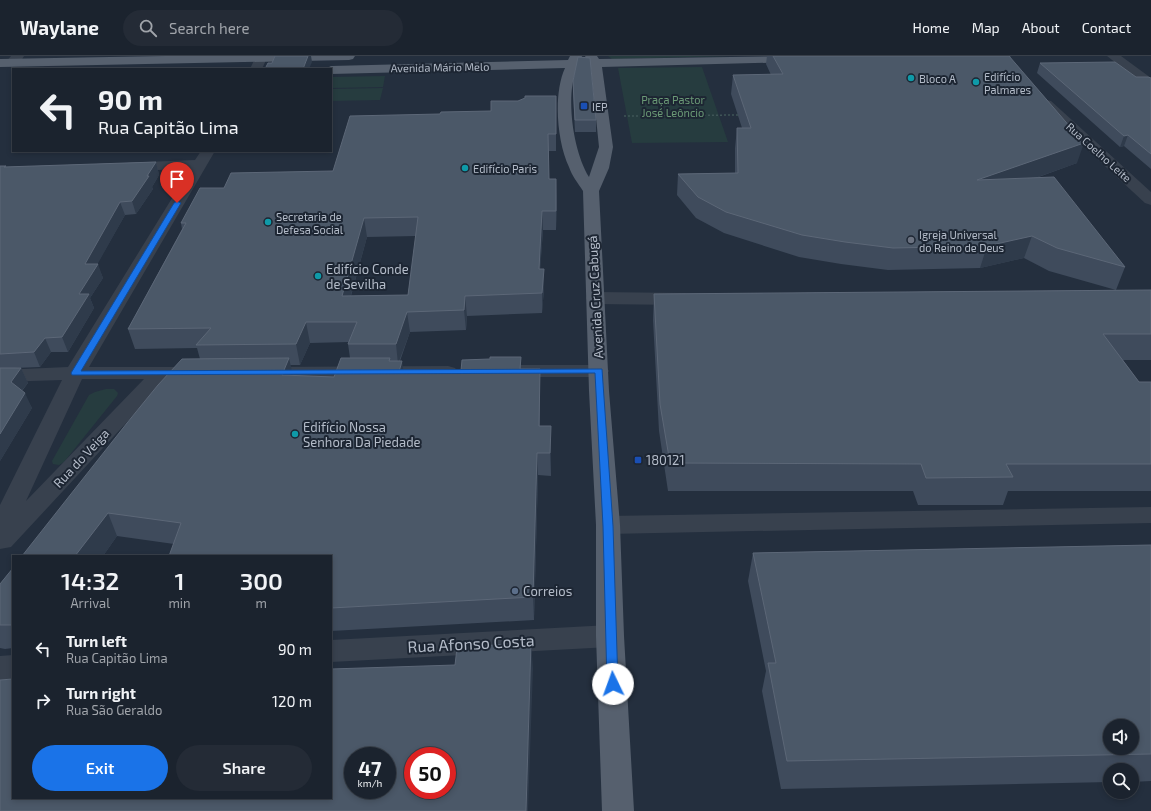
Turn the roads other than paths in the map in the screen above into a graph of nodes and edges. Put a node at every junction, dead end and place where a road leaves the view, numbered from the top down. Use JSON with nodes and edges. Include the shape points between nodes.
{"nodes":[{"id":1,"x":349,"y":56,"type":"edge"},
{"id":2,"x":1113,"y":56,"type":"edge"},
{"id":3,"x":804,"y":58,"type":"edge"},
{"id":4,"x":10,"y":60,"type":"edge"},
{"id":5,"x":574,"y":60,"type":"edge"},
{"id":6,"x":593,"y":60,"type":"edge"},
{"id":7,"x":261,"y":61,"type":"edge"},
{"id":8,"x":332,"y":70,"type":"edge"},
{"id":9,"x":1151,"y":84,"type":"edge"},
{"id":10,"x":1034,"y":93,"type":"edge"},
{"id":11,"x":205,"y":157,"type":"edge"},
{"id":12,"x":108,"y":166,"type":"edge"},
{"id":13,"x":591,"y":191,"type":"junction"},
{"id":14,"x":1151,"y":200,"type":"edge"},
{"id":15,"x":596,"y":298,"type":"junction"},
{"id":16,"x":699,"y":299,"type":"edge"},
{"id":17,"x":495,"y":371,"type":"edge"},
{"id":18,"x":599,"y":371,"type":"junction"},
{"id":19,"x":463,"y":372,"type":"edge"},
{"id":20,"x":75,"y":373,"type":"junction"},
{"id":21,"x":161,"y":373,"type":"junction"},
{"id":22,"x":217,"y":373,"type":"edge"},
{"id":23,"x":241,"y":373,"type":"edge"},
{"id":24,"x":0,"y":376,"type":"edge"},
{"id":25,"x":1151,"y":515,"type":"edge"},
{"id":26,"x":608,"y":526,"type":"junction"},
{"id":27,"x":0,"y":530,"type":"edge"},
{"id":28,"x":0,"y":543,"type":"edge"},
{"id":29,"x":610,"y":636,"type":"junction"},
{"id":30,"x":332,"y":651,"type":"edge"},
{"id":31,"x":12,"y":667,"type":"edge"},
{"id":32,"x":0,"y":668,"type":"edge"},
{"id":33,"x":618,"y":811,"type":"edge"}],
"edges":[{"from":1,"to":7,"type":"main road"},
{"from":2,"to":9,"type":"street"},
{"from":3,"to":6,"type":"main road","name":"Avenida Mário Melo"},
{"from":4,"to":7,"type":"main road"},
{"from":5,"to":6,"type":"main road","name":"Avenida Mário Melo"},
{"from":5,"to":8,"type":"main road","name":"Avenida Mário Melo"},
{"from":5,"to":13,"type":"main road","name":"Avenida Cruz Cabugá","via":[[566,86],[566,117],[570,146],[577,167]]},
{"from":6,"to":13,"type":"main road","name":"Avenida Cruz Cabugá","via":[[606,146],[601,168]]},
{"from":10,"to":14,"type":"street","name":"Rua Coelho Leite"},
{"from":11,"to":12,"type":"street"},
{"from":11,"to":20,"type":"street"},
{"from":13,"to":15,"type":"main road","name":"Avenida Cruz Cabugá"},
{"from":15,"to":16,"type":"street"},
{"from":15,"to":18,"type":"main road","name":"Avenida Cruz Cabugá"},
{"from":17,"to":18,"type":"street"},
{"from":18,"to":26,"type":"main road","name":"Avenida Cruz Cabugá"},
{"from":19,"to":23,"type":"street"},
{"from":20,"to":21,"type":"street"},
{"from":20,"to":24,"type":"street"},
{"from":20,"to":27,"type":"street"},
{"from":21,"to":22,"type":"street"},
{"from":21,"to":28,"type":"street","name":"Rua do Veiga"},
{"from":25,"to":26,"type":"street"},
{"from":26,"to":29,"type":"main road","name":"Avenida Cruz Cabugá"},
{"from":29,"to":30,"type":"street","name":"Rua Afonso Costa"},
{"from":29,"to":33,"type":"main road","name":"Avenida Cruz Cabugá"},
{"from":31,"to":32,"type":"street"}]}
